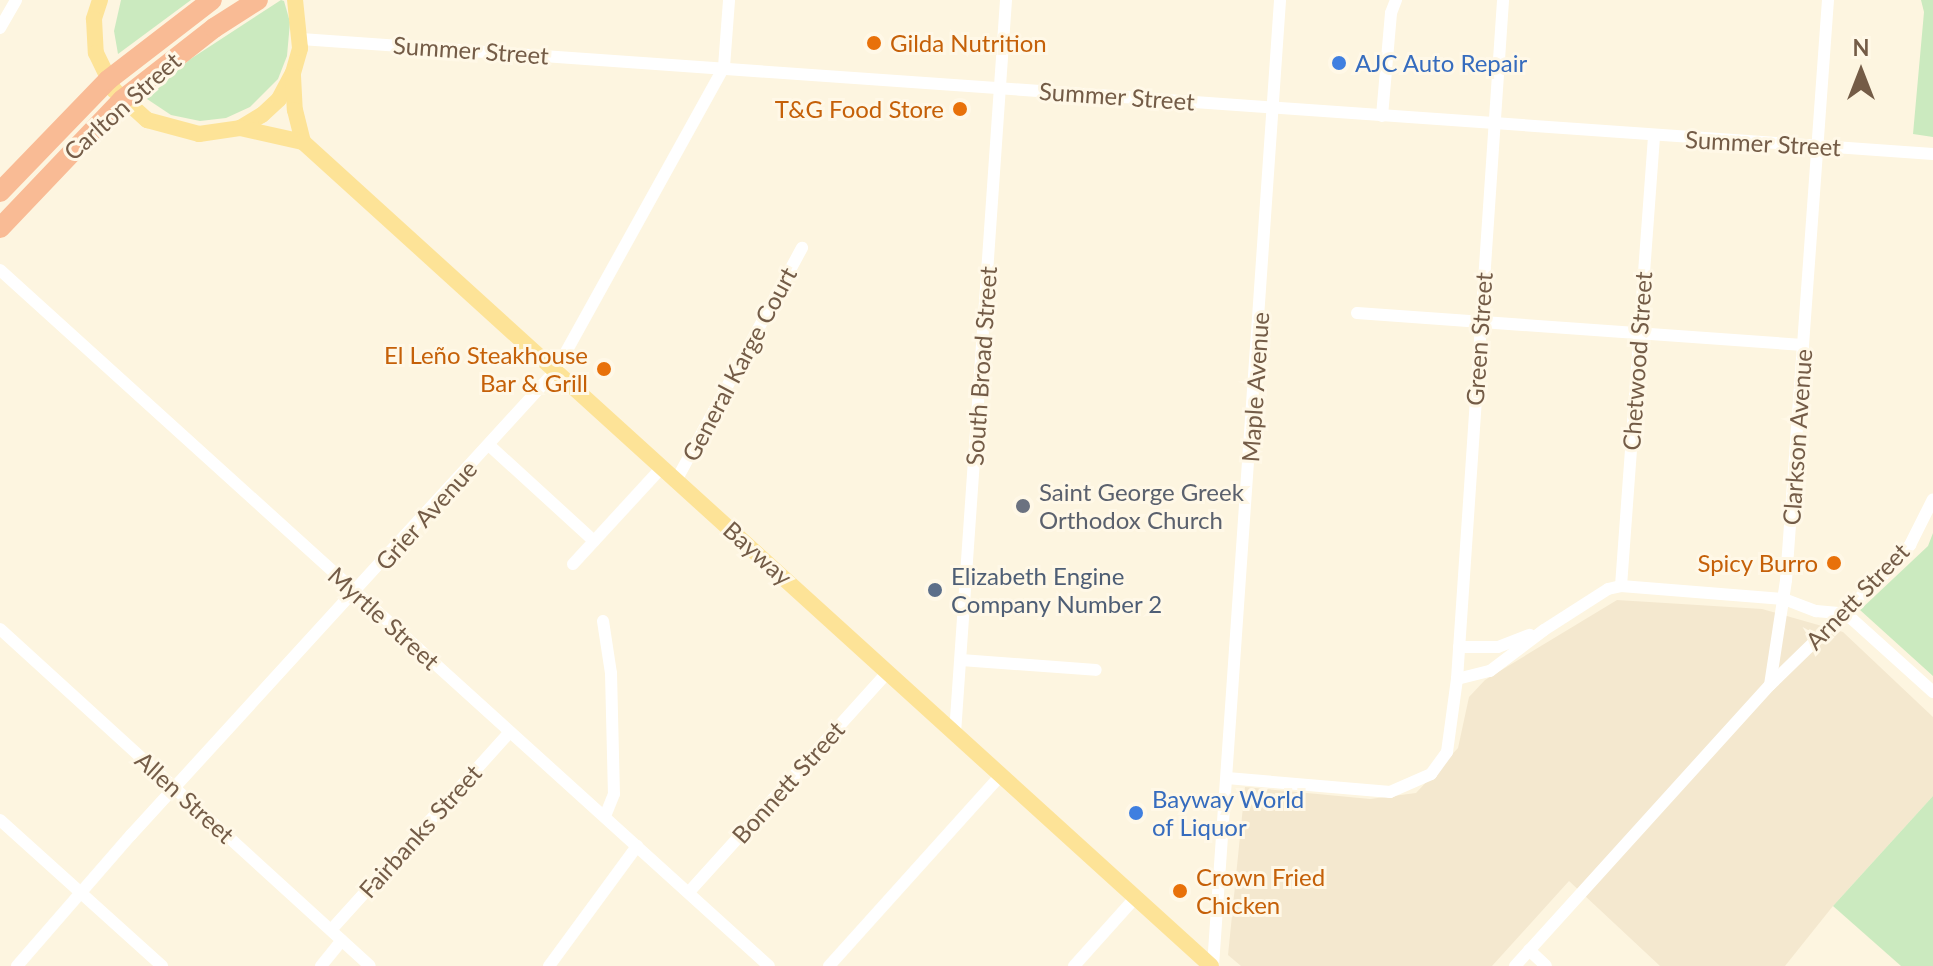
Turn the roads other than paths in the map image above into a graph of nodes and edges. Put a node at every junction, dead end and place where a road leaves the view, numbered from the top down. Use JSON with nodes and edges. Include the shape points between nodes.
{"nodes":[{"id":1,"x":16,"y":0,"type":"edge"},
{"id":2,"x":100,"y":0,"type":"edge"},
{"id":3,"x":212,"y":0,"type":"edge"},
{"id":4,"x":258,"y":0,"type":"edge"},
{"id":5,"x":295,"y":0,"type":"edge"},
{"id":6,"x":729,"y":0,"type":"edge"},
{"id":7,"x":1006,"y":0,"type":"edge"},
{"id":8,"x":1280,"y":0,"type":"edge"},
{"id":9,"x":1396,"y":0,"type":"edge"},
{"id":10,"x":1503,"y":0,"type":"edge"},
{"id":11,"x":1828,"y":0,"type":"edge"},
{"id":12,"x":0,"y":28,"type":"edge"},
{"id":13,"x":301,"y":39,"type":"junction"},
{"id":14,"x":724,"y":67,"type":"junction"},
{"id":15,"x":293,"y":73,"type":"junction"},
{"id":16,"x":108,"y":80,"type":"junction"},
{"id":17,"x":1000,"y":88,"type":"junction"},
{"id":18,"x":122,"y":100,"type":"junction"},
{"id":19,"x":1273,"y":107,"type":"junction"},
{"id":20,"x":1382,"y":116,"type":"junction"},
{"id":21,"x":1495,"y":123,"type":"junction"},
{"id":22,"x":240,"y":128,"type":"junction"},
{"id":23,"x":1654,"y":137,"type":"junction"},
{"id":24,"x":303,"y":142,"type":"junction"},
{"id":25,"x":1818,"y":145,"type":"junction"},
{"id":26,"x":1933,"y":154,"type":"edge"},
{"id":27,"x":0,"y":192,"type":"edge"},
{"id":28,"x":0,"y":228,"type":"edge"},
{"id":29,"x":802,"y":248,"type":"dead end"},
{"id":30,"x":0,"y":270,"type":"edge"},
{"id":31,"x":1357,"y":313,"type":"dead end"},
{"id":32,"x":1480,"y":323,"type":"junction"},
{"id":33,"x":1640,"y":333,"type":"junction"},
{"id":34,"x":1803,"y":345,"type":"junction"},
{"id":35,"x":556,"y":370,"type":"junction"},
{"id":36,"x":490,"y":446,"type":"junction"},
{"id":37,"x":663,"y":466,"type":"junction"},
{"id":38,"x":677,"y":479,"type":"junction"},
{"id":39,"x":1933,"y":499,"type":"edge"},
{"id":40,"x":594,"y":541,"type":"junction"},
{"id":41,"x":573,"y":564,"type":"dead end"},
{"id":42,"x":1621,"y":586,"type":"junction"},
{"id":43,"x":356,"y":592,"type":"junction"},
{"id":44,"x":1784,"y":599,"type":"junction"},
{"id":45,"x":1841,"y":613,"type":"junction"},
{"id":46,"x":603,"y":621,"type":"dead end"},
{"id":47,"x":0,"y":629,"type":"edge"},
{"id":48,"x":1544,"y":630,"type":"junction"},
{"id":49,"x":1459,"y":647,"type":"junction"},
{"id":50,"x":961,"y":660,"type":"junction"},
{"id":51,"x":1096,"y":670,"type":"dead end"},
{"id":52,"x":888,"y":672,"type":"junction"},
{"id":53,"x":1457,"y":679,"type":"junction"},
{"id":54,"x":1770,"y":685,"type":"junction"},
{"id":55,"x":1933,"y":692,"type":"edge"},
{"id":56,"x":510,"y":732,"type":"junction"},
{"id":57,"x":955,"y":733,"type":"junction"},
{"id":58,"x":1001,"y":775,"type":"junction"},
{"id":59,"x":1227,"y":778,"type":"junction"},
{"id":60,"x":174,"y":787,"type":"junction"},
{"id":61,"x":605,"y":816,"type":"junction"},
{"id":62,"x":0,"y":820,"type":"edge"},
{"id":63,"x":637,"y":846,"type":"junction"},
{"id":64,"x":689,"y":892,"type":"junction"},
{"id":65,"x":82,"y":894,"type":"junction"},
{"id":66,"x":1136,"y":897,"type":"junction"},
{"id":67,"x":331,"y":930,"type":"junction"},
{"id":68,"x":342,"y":940,"type":"junction"},
{"id":69,"x":1529,"y":950,"type":"junction"},
{"id":70,"x":17,"y":966,"type":"edge"},
{"id":71,"x":162,"y":966,"type":"edge"},
{"id":72,"x":321,"y":966,"type":"edge"},
{"id":73,"x":370,"y":966,"type":"edge"},
{"id":74,"x":549,"y":966,"type":"edge"},
{"id":75,"x":769,"y":966,"type":"edge"},
{"id":76,"x":829,"y":966,"type":"edge"},
{"id":77,"x":1074,"y":966,"type":"edge"},
{"id":78,"x":1212,"y":966,"type":"edge"},
{"id":79,"x":1515,"y":966,"type":"edge"},
{"id":80,"x":1546,"y":966,"type":"edge"}],
"edges":[{"from":1,"to":12,"type":"street"},
{"from":2,"to":16,"type":"main road","via":[[94,38],[98,63]]},
{"from":3,"to":16,"type":"highway","name":"Carlton Street"},
{"from":4,"to":18,"type":"highway","name":"Carlton Street"},
{"from":5,"to":13,"type":"main road"},
{"from":6,"to":14,"type":"street","name":"Grier Avenue"},
{"from":7,"to":17,"type":"street","name":"South Broad Street"},
{"from":8,"to":19,"type":"street","name":"Maple Avenue"},
{"from":9,"to":20,"type":"street"},
{"from":10,"to":21,"type":"street","name":"Green Street"},
{"from":11,"to":25,"type":"street","name":"Clarkson Avenue"},
{"from":13,"to":14,"type":"street","name":"Summer Street"},
{"from":13,"to":15,"type":"main road"},
{"from":14,"to":17,"type":"street","name":"Summer Street"},
{"from":14,"to":35,"type":"street","name":"Grier Avenue"},
{"from":15,"to":22,"type":"main road","via":[[270,109]]},
{"from":15,"to":24,"type":"main road"},
{"from":16,"to":18,"type":"main road"},
{"from":16,"to":27,"type":"highway","name":"Carlton Street"},
{"from":17,"to":19,"type":"street","name":"Summer Street"},
{"from":17,"to":50,"type":"street","name":"South Broad Street"},
{"from":18,"to":22,"type":"main road","via":[[147,120],[182,132]]},
{"from":18,"to":28,"type":"highway","name":"Carlton Street"},
{"from":19,"to":20,"type":"street","name":"Summer Street"},
{"from":19,"to":59,"type":"street","name":"Maple Avenue"},
{"from":20,"to":21,"type":"street","name":"Summer Street"},
{"from":21,"to":23,"type":"street","name":"Summer Street"},
{"from":21,"to":32,"type":"street","name":"Green Street"},
{"from":22,"to":24,"type":"main road","name":"Bayway"},
{"from":23,"to":25,"type":"street","name":"Summer Street"},
{"from":23,"to":33,"type":"street","name":"Chetwood Street"},
{"from":24,"to":35,"type":"main road","name":"Bayway"},
{"from":25,"to":26,"type":"street","name":"Summer Street"},
{"from":25,"to":34,"type":"street","name":"Clarkson Avenue"},
{"from":29,"to":38,"type":"street","name":"General Karge Court"},
{"from":30,"to":43,"type":"street","name":"Myrtle Street"},
{"from":31,"to":32,"type":"street"},
{"from":32,"to":33,"type":"street"},
{"from":32,"to":49,"type":"street","name":"Green Street"},
{"from":33,"to":34,"type":"street"},
{"from":33,"to":42,"type":"street","name":"Chetwood Street"},
{"from":34,"to":44,"type":"street","name":"Clarkson Avenue"},
{"from":35,"to":36,"type":"street","name":"Grier Avenue"},
{"from":35,"to":37,"type":"main road","name":"Bayway"},
{"from":36,"to":40,"type":"street"},
{"from":36,"to":43,"type":"street","name":"Grier Avenue"},
{"from":37,"to":38,"type":"main road","name":"Bayway"},
{"from":37,"to":40,"type":"street"},
{"from":38,"to":52,"type":"main road","name":"Bayway"},
{"from":39,"to":45,"type":"street","name":"Arnett Street","via":[[1910,545]]},
{"from":40,"to":41,"type":"street"},
{"from":42,"to":44,"type":"street"},
{"from":42,"to":48,"type":"street"},
{"from":43,"to":56,"type":"street","name":"Myrtle Street"},
{"from":43,"to":60,"type":"street","name":"Grier Avenue"},
{"from":44,"to":45,"type":"street","via":[[1816,611]]},
{"from":44,"to":54,"type":"street","name":"Clarkson Avenue"},
{"from":45,"to":54,"type":"street","name":"Arnett Street"},
{"from":45,"to":55,"type":"street"},
{"from":46,"to":61,"type":"street","via":[[611,673],[614,794]]},
{"from":47,"to":60,"type":"street","name":"Allen Street"},
{"from":48,"to":49,"type":"street","via":[[1498,647]]},
{"from":48,"to":53,"type":"street","via":[[1490,671]]},
{"from":49,"to":53,"type":"street","name":"Green Street"},
{"from":50,"to":51,"type":"street"},
{"from":50,"to":57,"type":"street","name":"South Broad Street"},
{"from":52,"to":57,"type":"main road","name":"Bayway"},
{"from":52,"to":64,"type":"street","name":"Bonnett Street"},
{"from":53,"to":59,"type":"street","name":"Green Street","via":[[1447,752],[1419,782],[1375,792]]},
{"from":54,"to":69,"type":"street"},
{"from":56,"to":61,"type":"street","name":"Myrtle Street"},
{"from":56,"to":67,"type":"street","name":"Fairbanks Street"},
{"from":57,"to":58,"type":"main road","name":"Bayway"},
{"from":58,"to":66,"type":"main road","name":"Bayway"},
{"from":58,"to":76,"type":"street"},
{"from":59,"to":78,"type":"street","name":"Maple Avenue"},
{"from":60,"to":65,"type":"street","name":"Grier Avenue"},
{"from":60,"to":67,"type":"street","name":"Allen Street"},
{"from":61,"to":63,"type":"street","name":"Myrtle Street"},
{"from":62,"to":65,"type":"street"},
{"from":63,"to":64,"type":"street","name":"Myrtle Street"},
{"from":63,"to":74,"type":"street"},
{"from":64,"to":75,"type":"street","name":"Myrtle Street"},
{"from":65,"to":70,"type":"street","name":"Grier Avenue"},
{"from":65,"to":71,"type":"street"},
{"from":66,"to":77,"type":"street"},
{"from":66,"to":78,"type":"main road","name":"Bayway"},
{"from":67,"to":68,"type":"street","name":"Allen Street"},
{"from":68,"to":72,"type":"street"},
{"from":68,"to":73,"type":"street","name":"Allen Street"},
{"from":69,"to":79,"type":"street"},
{"from":69,"to":80,"type":"street"}]}
